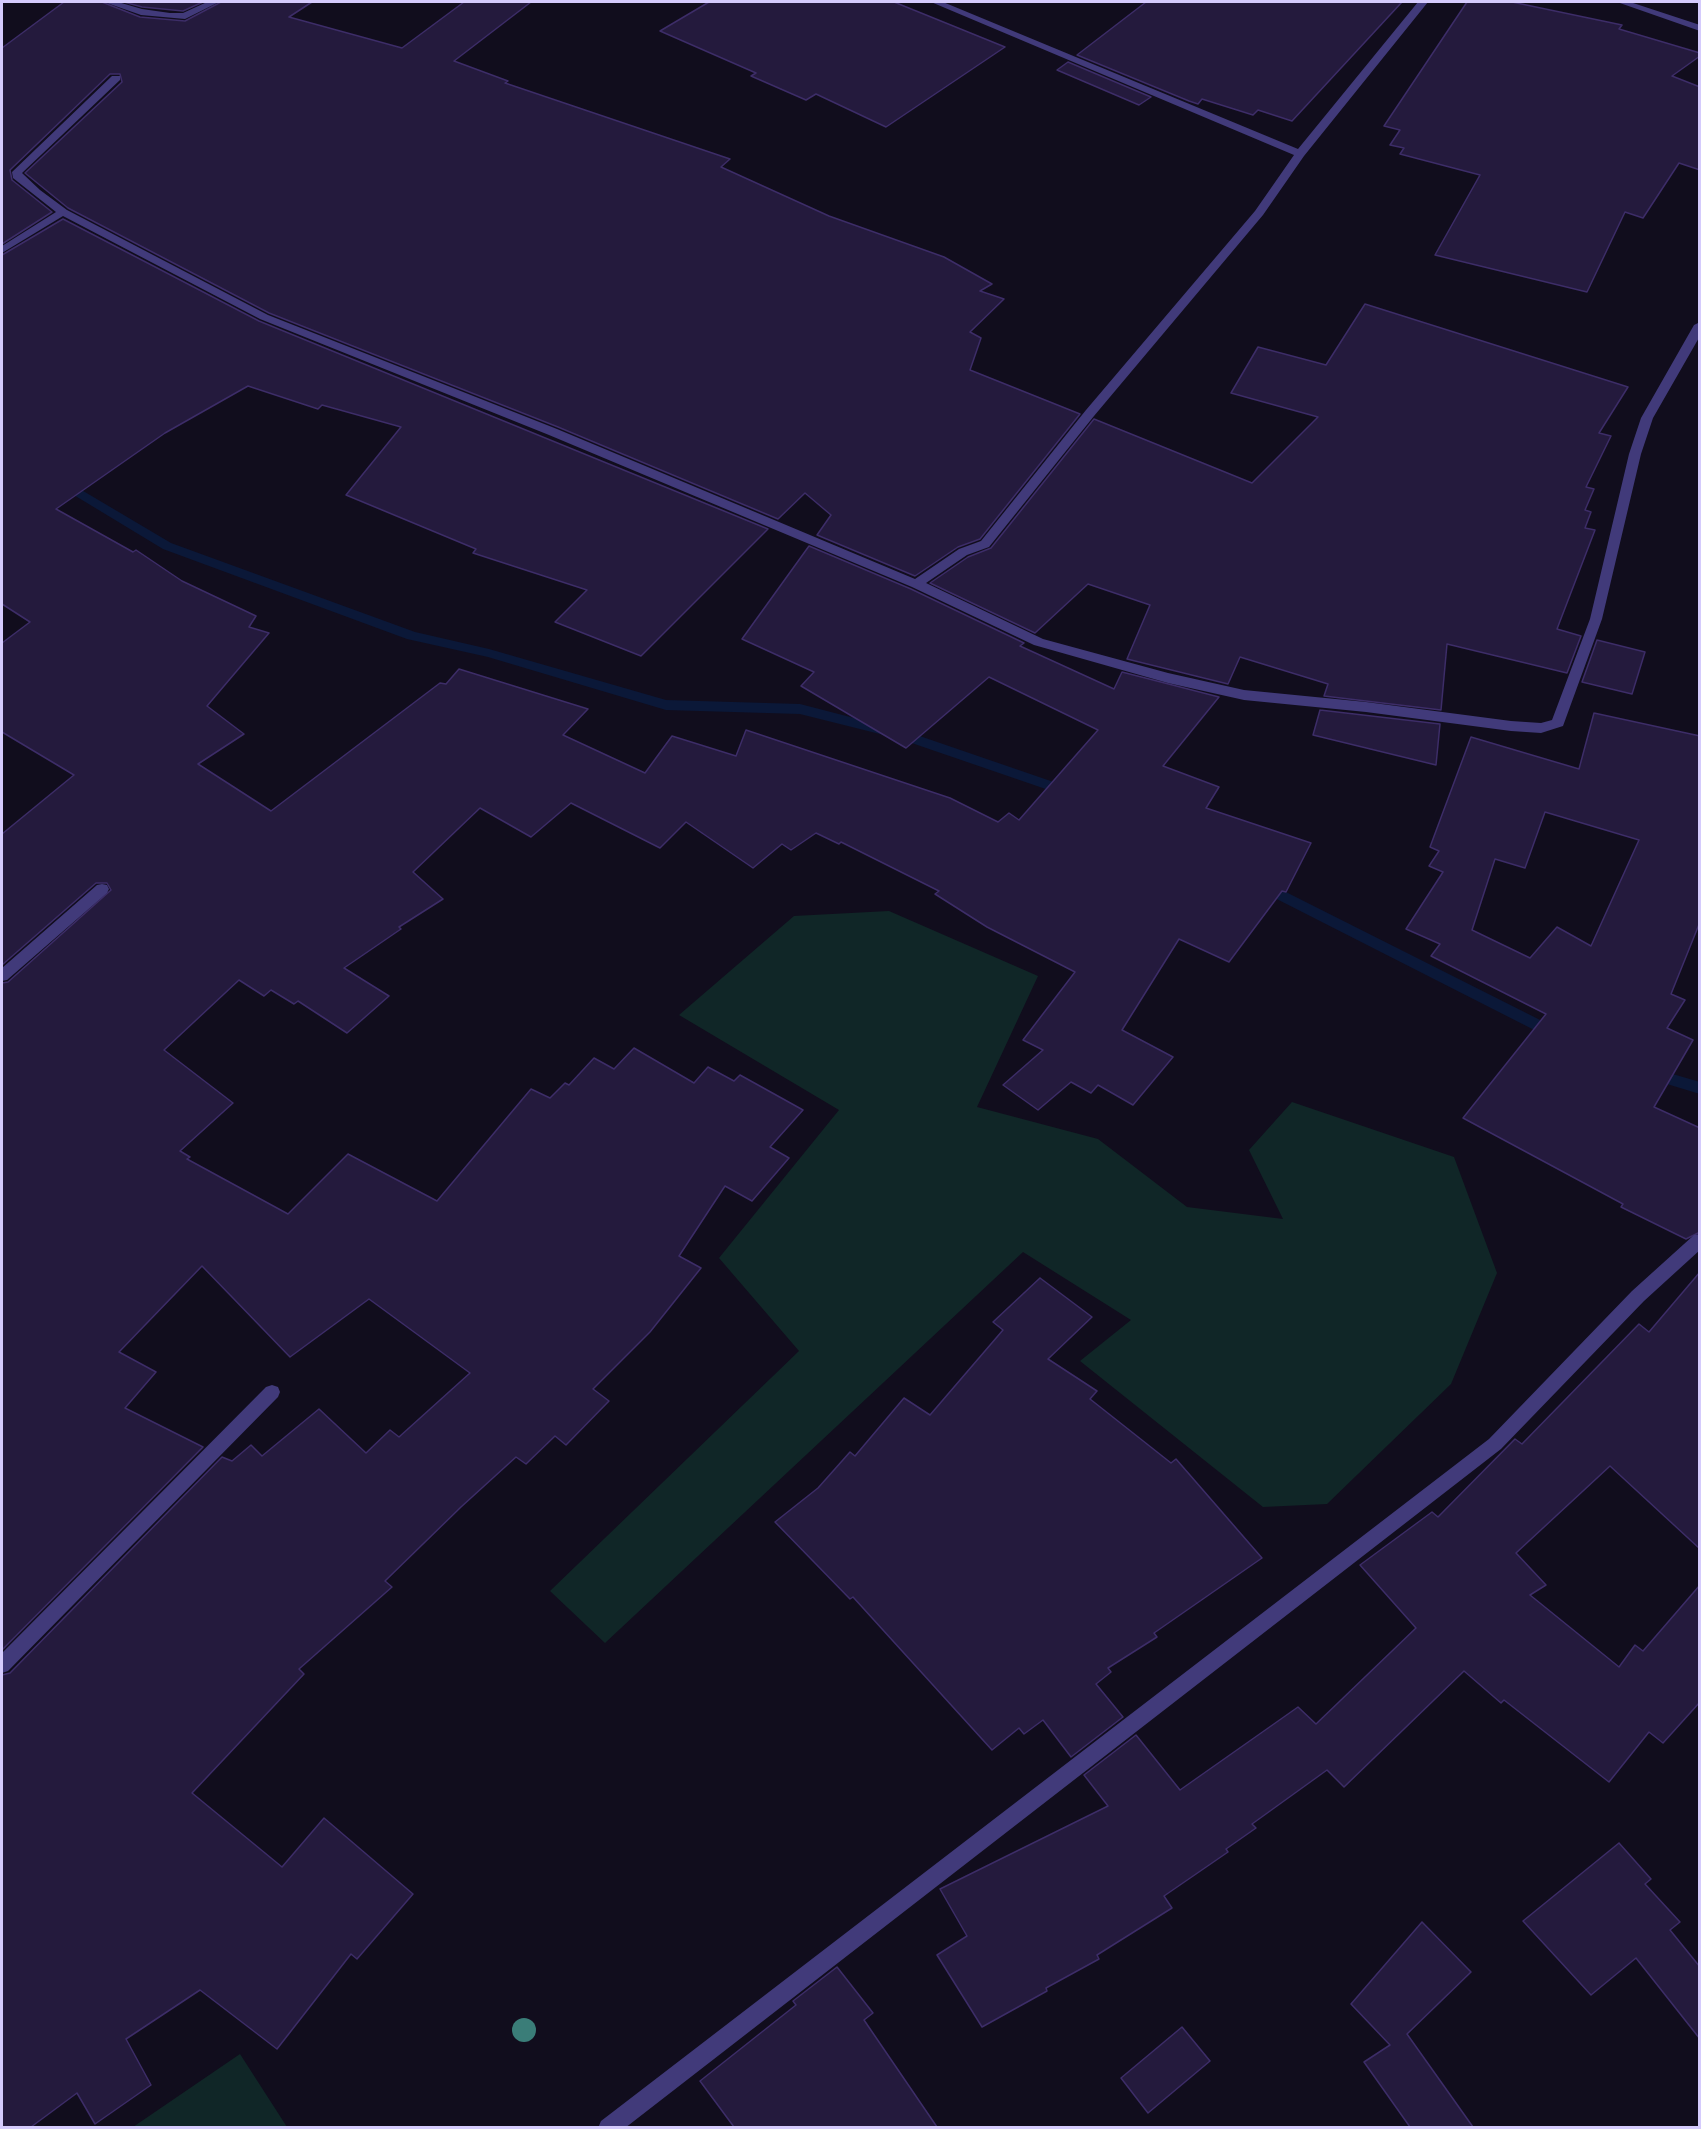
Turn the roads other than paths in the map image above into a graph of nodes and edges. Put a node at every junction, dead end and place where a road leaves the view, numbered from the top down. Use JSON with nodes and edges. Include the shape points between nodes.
{"nodes":[{"id":1,"x":109,"y":2,"type":"edge"},
{"id":2,"x":213,"y":2,"type":"edge"},
{"id":3,"x":936,"y":2,"type":"edge"},
{"id":4,"x":1423,"y":2,"type":"edge"},
{"id":5,"x":1622,"y":2,"type":"edge"},
{"id":6,"x":1700,"y":28,"type":"edge"},
{"id":7,"x":116,"y":78,"type":"dead end"},
{"id":8,"x":1300,"y":154,"type":"junction"},
{"id":9,"x":63,"y":212,"type":"junction"},
{"id":10,"x":2,"y":250,"type":"edge"},
{"id":11,"x":1700,"y":325,"type":"edge"},
{"id":12,"x":916,"y":584,"type":"junction"},
{"id":13,"x":102,"y":889,"type":"dead end"},
{"id":14,"x":2,"y":976,"type":"edge"},
{"id":15,"x":1700,"y":1239,"type":"edge"},
{"id":16,"x":272,"y":1392,"type":"dead end"},
{"id":17,"x":2,"y":1665,"type":"edge"},
{"id":18,"x":608,"y":2127,"type":"edge"}],
"edges":[{"from":1,"to":2,"type":"street","via":[[141,12],[185,16]]},
{"from":3,"to":8,"type":"street"},
{"from":4,"to":8,"type":"street"},
{"from":5,"to":6,"type":"street"},
{"from":7,"to":9,"type":"street","via":[[17,172],[17,176]]},
{"from":8,"to":12,"type":"street","via":[[1259,213],[985,544],[963,552]]},
{"from":9,"to":10,"type":"street"},
{"from":9,"to":12,"type":"street","via":[[264,317]]},
{"from":11,"to":12,"type":"street","via":[[1647,418],[1596,619],[1558,723],[1550,726],[1511,726],[1366,706],[1287,701],[1189,683],[1040,642]]},
{"from":13,"to":14,"type":"street"},
{"from":15,"to":18,"type":"street","via":[[1638,1296],[1495,1444]]},
{"from":16,"to":17,"type":"street"}]}
